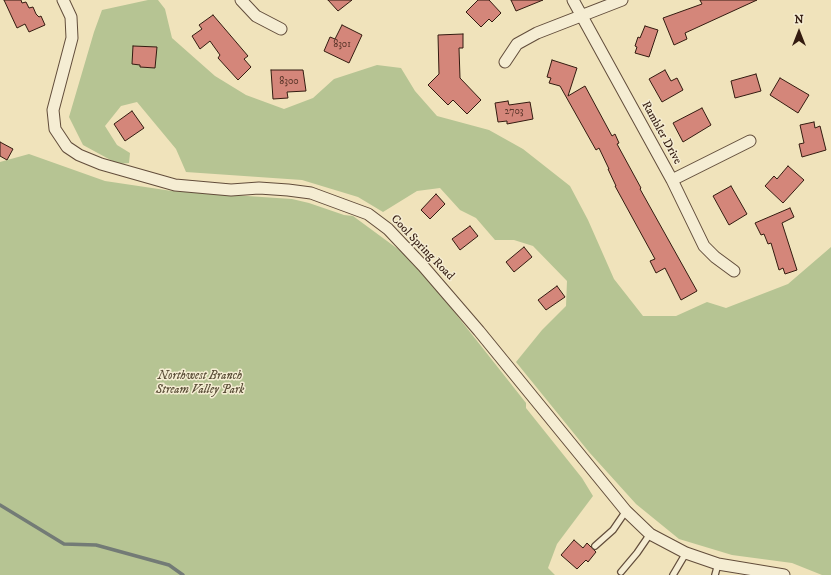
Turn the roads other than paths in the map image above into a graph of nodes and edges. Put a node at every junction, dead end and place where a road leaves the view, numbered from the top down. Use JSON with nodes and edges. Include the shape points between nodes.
{"nodes":[{"id":1,"x":63,"y":0,"type":"edge"},
{"id":2,"x":241,"y":0,"type":"edge"},
{"id":3,"x":572,"y":0,"type":"edge"},
{"id":4,"x":622,"y":0,"type":"edge"},
{"id":5,"x":581,"y":16,"type":"junction"},
{"id":6,"x":281,"y":29,"type":"dead end"},
{"id":7,"x":505,"y":62,"type":"dead end"},
{"id":8,"x":750,"y":141,"type":"dead end"},
{"id":9,"x":672,"y":180,"type":"junction"},
{"id":10,"x":734,"y":271,"type":"dead end"},
{"id":11,"x":626,"y":511,"type":"junction"},
{"id":12,"x":650,"y":534,"type":"junction"},
{"id":13,"x":595,"y":546,"type":"dead end"},
{"id":14,"x":686,"y":553,"type":"junction"},
{"id":15,"x":718,"y":564,"type":"junction"},
{"id":16,"x":621,"y":572,"type":"dead end"},
{"id":17,"x":673,"y":575,"type":"edge"},
{"id":18,"x":714,"y":575,"type":"edge"},
{"id":19,"x":784,"y":575,"type":"edge"}],
"edges":[{"from":1,"to":11,"type":"street","name":"Cool Spring Road","via":[[71,17],[72,38],[53,110],[55,129],[67,147],[101,164],[175,185],[304,192],[368,214],[388,230],[434,278]]},
{"from":2,"to":6,"type":"street","via":[[256,16]]},
{"from":3,"to":5,"type":"street","name":"Rambler Drive"},
{"from":4,"to":5,"type":"street"},
{"from":5,"to":7,"type":"street","via":[[537,33],[517,44]]},
{"from":5,"to":9,"type":"street","name":"Rambler Drive"},
{"from":8,"to":9,"type":"street"},
{"from":9,"to":10,"type":"street","name":"Rambler Drive","via":[[704,246]]},
{"from":11,"to":12,"type":"street","name":"Cool Spring Road"},
{"from":11,"to":13,"type":"lane","via":[[613,530]]},
{"from":12,"to":14,"type":"street","name":"Cool Spring Road"},
{"from":12,"to":16,"type":"lane"},
{"from":14,"to":15,"type":"street","name":"Cool Spring Road"},
{"from":14,"to":17,"type":"lane"},
{"from":15,"to":18,"type":"lane"},
{"from":15,"to":19,"type":"street","name":"Cool Spring Road"}]}
